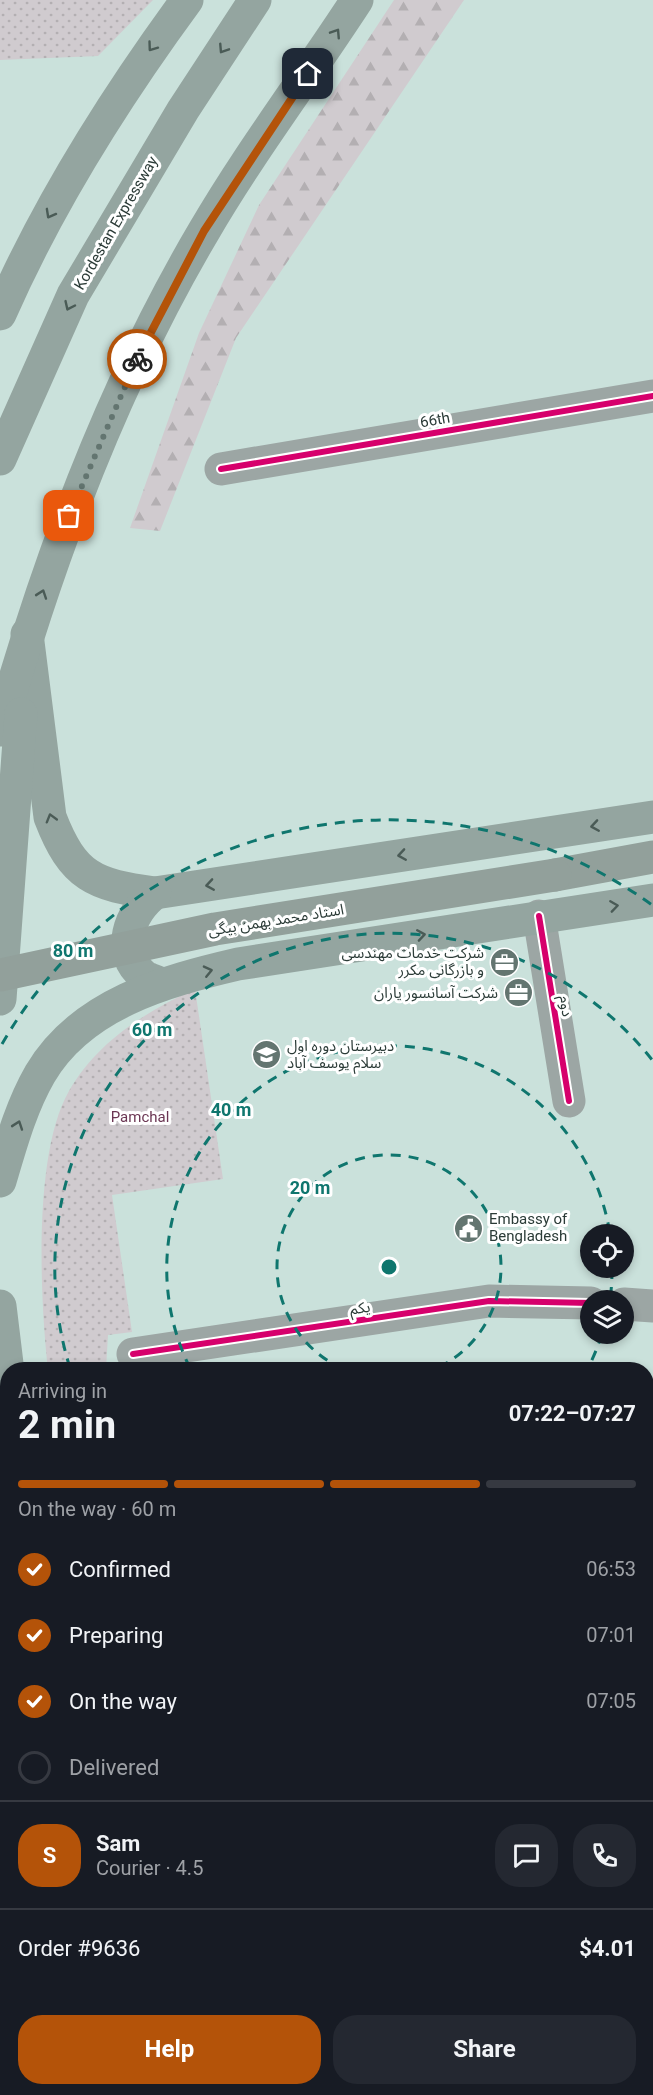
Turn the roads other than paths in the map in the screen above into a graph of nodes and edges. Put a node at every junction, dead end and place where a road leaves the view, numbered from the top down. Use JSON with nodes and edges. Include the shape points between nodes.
{"nodes":[{"id":1,"x":186,"y":0,"type":"edge"},
{"id":2,"x":255,"y":0,"type":"edge"},
{"id":3,"x":357,"y":0,"type":"edge"},
{"id":4,"x":9,"y":282,"type":"edge"},
{"id":5,"x":0,"y":314,"type":"edge"},
{"id":6,"x":653,"y":396,"type":"edge"},
{"id":7,"x":0,"y":459,"type":"edge"},
{"id":8,"x":221,"y":469,"type":"dead end"},
{"id":9,"x":27,"y":634,"type":"junction"},
{"id":10,"x":0,"y":730,"type":"edge"},
{"id":11,"x":653,"y":817,"type":"edge"},
{"id":12,"x":653,"y":856,"type":"edge"},
{"id":13,"x":653,"y":869,"type":"edge"},
{"id":14,"x":555,"y":875,"type":"junction"},
{"id":15,"x":154,"y":893,"type":"junction"},
{"id":16,"x":653,"y":900,"type":"edge"},
{"id":17,"x":539,"y":916,"type":"junction"},
{"id":18,"x":0,"y":975,"type":"edge"},
{"id":19,"x":161,"y":984,"type":"junction"},
{"id":20,"x":0,"y":999,"type":"edge"},
{"id":21,"x":569,"y":1101,"type":"dead end"},
{"id":22,"x":0,"y":1180,"type":"edge"},
{"id":23,"x":580,"y":1303,"type":"edge"},
{"id":24,"x":634,"y":1305,"type":"edge"},
{"id":25,"x":0,"y":1306,"type":"edge"},
{"id":26,"x":653,"y":1306,"type":"edge"},
{"id":27,"x":133,"y":1354,"type":"dead end"},
{"id":28,"x":7,"y":1362,"type":"edge"}],
"edges":[{"from":1,"to":4,"type":"highway","one_way":true,"via":[[78,163]]},
{"from":2,"to":7,"type":"highway","name":"Kordestan Expressway","one_way":true,"via":[[183,110],[74,296]]},
{"from":9,"to":3,"type":"highway","one_way":true,"via":[[76,496],[139,356],[204,231]]},
{"from":4,"to":5,"type":"highway"},
{"from":6,"to":8,"type":"street","name":"66th"},
{"from":9,"to":10,"type":"highway"},
{"from":15,"to":9,"type":"highway","one_way":true,"via":[[110,887],[72,861],[60,844],[45,790]]},
{"from":9,"to":20,"type":"highway"},
{"from":11,"to":15,"type":"highway","one_way":true},
{"from":12,"to":14,"type":"main road","name":"استاد محمد بهمن بیگی"},
{"from":13,"to":14,"type":"main road","name":"استاد محمد بهمن بیگی"},
{"from":14,"to":18,"type":"main road","name":"استاد محمد بهمن بیگی","bridge":true,"via":[[215,929]]},
{"from":15,"to":19,"type":"highway","via":[[132,918],[127,939],[130,957],[143,975]]},
{"from":17,"to":16,"type":"highway","one_way":true},
{"from":19,"to":17,"type":"highway","one_way":true,"via":[[238,964]]},
{"from":17,"to":21,"type":"street","name":"دوم"},
{"from":22,"to":19,"type":"highway","one_way":true,"via":[[29,1095],[56,1051],[118,1003]]},
{"from":23,"to":27,"type":"street","name":"یکم","via":[[489,1301]]},
{"from":24,"to":26,"type":"street"},
{"from":25,"to":28,"type":"highway"}]}
